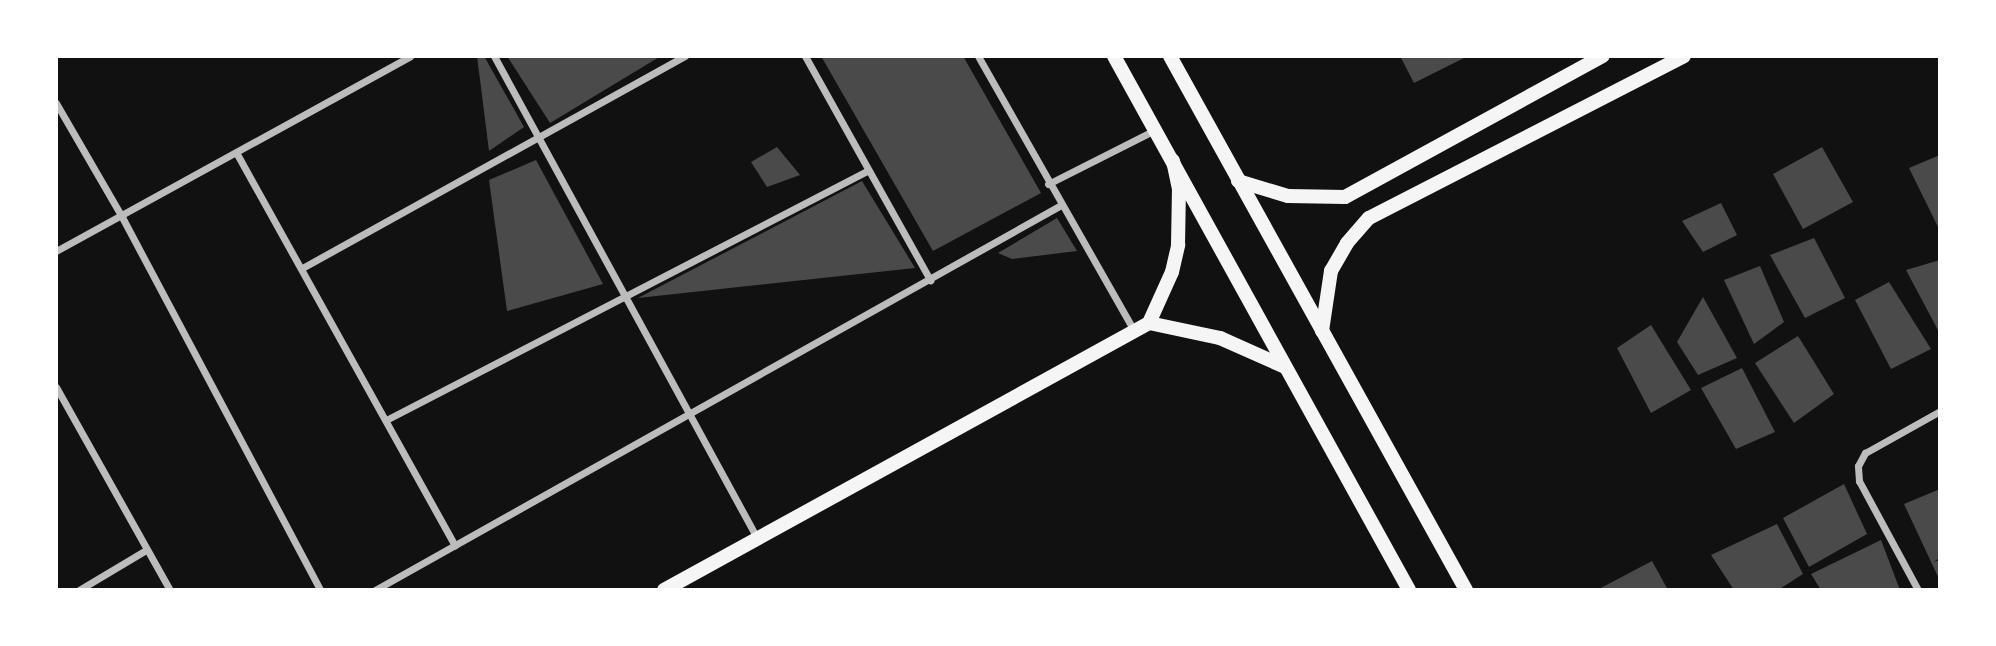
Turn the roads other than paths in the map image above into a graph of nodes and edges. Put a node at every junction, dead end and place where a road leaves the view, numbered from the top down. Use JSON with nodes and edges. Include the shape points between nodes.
{"nodes":[{"id":1,"x":411,"y":56,"type":"edge"},
{"id":2,"x":494,"y":56,"type":"edge"},
{"id":3,"x":685,"y":56,"type":"edge"},
{"id":4,"x":805,"y":56,"type":"edge"},
{"id":5,"x":978,"y":56,"type":"edge"},
{"id":6,"x":1115,"y":56,"type":"edge"},
{"id":7,"x":1603,"y":56,"type":"edge"},
{"id":8,"x":1684,"y":56,"type":"edge"},
{"id":9,"x":1174,"y":57,"type":"edge"},
{"id":10,"x":56,"y":103,"type":"edge"},
{"id":11,"x":1156,"y":129,"type":"junction"},
{"id":12,"x":539,"y":135,"type":"junction"},
{"id":13,"x":237,"y":154,"type":"junction"},
{"id":14,"x":1173,"y":161,"type":"junction"},
{"id":15,"x":867,"y":171,"type":"junction"},
{"id":16,"x":1238,"y":181,"type":"junction"},
{"id":17,"x":1048,"y":184,"type":"junction"},
{"id":18,"x":1061,"y":205,"type":"junction"},
{"id":19,"x":122,"y":217,"type":"junction"},
{"id":20,"x":56,"y":251,"type":"edge"},
{"id":21,"x":304,"y":267,"type":"junction"},
{"id":22,"x":930,"y":280,"type":"junction"},
{"id":23,"x":624,"y":296,"type":"junction"},
{"id":24,"x":1149,"y":323,"type":"junction"},
{"id":25,"x":1134,"y":331,"type":"junction"},
{"id":26,"x":1322,"y":335,"type":"junction"},
{"id":27,"x":1285,"y":367,"type":"junction"},
{"id":28,"x":56,"y":387,"type":"edge"},
{"id":29,"x":59,"y":399,"type":"edge"},
{"id":30,"x":1940,"y":411,"type":"edge"},
{"id":31,"x":690,"y":414,"type":"junction"},
{"id":32,"x":388,"y":419,"type":"junction"},
{"id":33,"x":757,"y":538,"type":"junction"},
{"id":34,"x":455,"y":545,"type":"junction"},
{"id":35,"x":146,"y":550,"type":"junction"},
{"id":36,"x":79,"y":590,"type":"edge"},
{"id":37,"x":170,"y":590,"type":"edge"},
{"id":38,"x":320,"y":590,"type":"edge"},
{"id":39,"x":375,"y":590,"type":"edge"},
{"id":40,"x":664,"y":590,"type":"edge"},
{"id":41,"x":1409,"y":590,"type":"edge"},
{"id":42,"x":1466,"y":590,"type":"edge"},
{"id":43,"x":1918,"y":590,"type":"edge"}],
"edges":[{"from":1,"to":13,"type":"street"},
{"from":2,"to":12,"type":"street"},
{"from":3,"to":12,"type":"street"},
{"from":4,"to":15,"type":"street"},
{"from":5,"to":17,"type":"street"},
{"from":6,"to":11,"type":"main road"},
{"from":7,"to":16,"type":"main road","via":[[1345,197],[1288,195]]},
{"from":8,"to":26,"type":"main road","via":[[1369,218],[1331,271]]},
{"from":9,"to":16,"type":"main road"},
{"from":10,"to":19,"type":"street"},
{"from":11,"to":14,"type":"main road"},
{"from":11,"to":17,"type":"street"},
{"from":12,"to":21,"type":"street"},
{"from":12,"to":23,"type":"street"},
{"from":13,"to":19,"type":"street"},
{"from":13,"to":21,"type":"street"},
{"from":14,"to":24,"type":"main road","via":[[1179,189],[1178,245],[1166,290]]},
{"from":14,"to":27,"type":"main road"},
{"from":15,"to":22,"type":"street"},
{"from":15,"to":23,"type":"street"},
{"from":16,"to":26,"type":"main road"},
{"from":17,"to":18,"type":"street"},
{"from":18,"to":22,"type":"street"},
{"from":18,"to":25,"type":"street"},
{"from":19,"to":20,"type":"street"},
{"from":19,"to":38,"type":"street"},
{"from":21,"to":32,"type":"street"},
{"from":22,"to":31,"type":"street"},
{"from":23,"to":31,"type":"street"},
{"from":23,"to":32,"type":"street"},
{"from":24,"to":25,"type":"main road"},
{"from":24,"to":27,"type":"main road","via":[[1220,338]]},
{"from":25,"to":33,"type":"main road"},
{"from":26,"to":42,"type":"main road"},
{"from":27,"to":41,"type":"main road"},
{"from":28,"to":29,"type":"street"},
{"from":29,"to":35,"type":"street"},
{"from":30,"to":43,"type":"street","via":[[1865,453],[1858,466],[1859,481]]},
{"from":31,"to":33,"type":"street"},
{"from":31,"to":34,"type":"street"},
{"from":32,"to":34,"type":"street"},
{"from":33,"to":40,"type":"main road"},
{"from":34,"to":39,"type":"street"},
{"from":35,"to":36,"type":"street"},
{"from":35,"to":37,"type":"street"}]}
